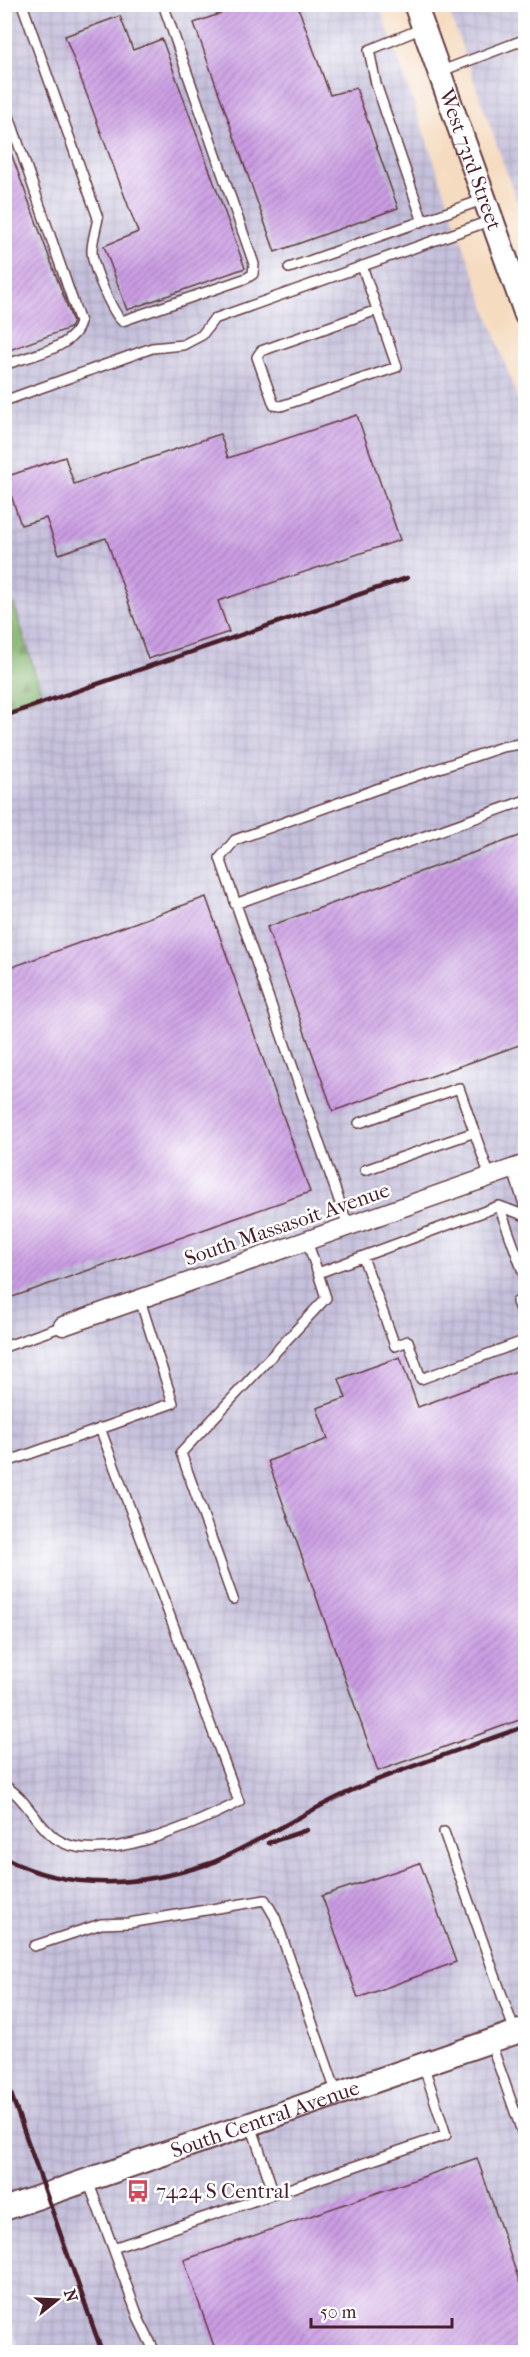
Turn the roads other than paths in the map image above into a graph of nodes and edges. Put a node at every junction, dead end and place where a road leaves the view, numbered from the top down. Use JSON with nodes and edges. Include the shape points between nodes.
{"nodes":[{"id":1,"x":22,"y":4,"type":"edge"},
{"id":2,"x":163,"y":4,"type":"edge"},
{"id":3,"x":415,"y":4,"type":"edge"},
{"id":4,"x":423,"y":28,"type":"junction"},
{"id":5,"x":525,"y":39,"type":"edge"},
{"id":6,"x":439,"y":72,"type":"junction"},
{"id":7,"x":4,"y":102,"type":"edge"},
{"id":8,"x":488,"y":209,"type":"junction"},
{"id":9,"x":422,"y":219,"type":"junction"},
{"id":10,"x":362,"y":266,"type":"junction"},
{"id":11,"x":289,"y":268,"type":"dead end"},
{"id":12,"x":519,"y":277,"type":"edge"},
{"id":13,"x":377,"y":310,"type":"junction"},
{"id":14,"x":525,"y":315,"type":"edge"},
{"id":15,"x":4,"y":364,"type":"edge"},
{"id":16,"x":4,"y":401,"type":"edge"},
{"id":17,"x":525,"y":743,"type":"edge"},
{"id":18,"x":525,"y":800,"type":"edge"},
{"id":19,"x":235,"y":904,"type":"junction"},
{"id":20,"x":359,"y":1123,"type":"dead end"},
{"id":21,"x":475,"y":1132,"type":"junction"},
{"id":22,"x":519,"y":1166,"type":"edge"},
{"id":23,"x":365,"y":1170,"type":"dead end"},
{"id":24,"x":490,"y":1177,"type":"junction"},
{"id":25,"x":500,"y":1206,"type":"junction"},
{"id":26,"x":525,"y":1210,"type":"edge"},
{"id":27,"x":525,"y":1216,"type":"edge"},
{"id":28,"x":348,"y":1226,"type":"junction"},
{"id":29,"x":307,"y":1240,"type":"junction"},
{"id":30,"x":363,"y":1257,"type":"junction"},
{"id":31,"x":318,"y":1273,"type":"junction"},
{"id":32,"x":525,"y":1280,"type":"edge"},
{"id":33,"x":525,"y":1299,"type":"edge"},
{"id":34,"x":140,"y":1300,"type":"junction"},
{"id":35,"x":63,"y":1326,"type":"joint"},
{"id":36,"x":525,"y":1327,"type":"edge"},
{"id":37,"x":525,"y":1340,"type":"edge"},
{"id":38,"x":4,"y":1347,"type":"edge"},
{"id":39,"x":100,"y":1428,"type":"junction"},
{"id":40,"x":4,"y":1463,"type":"edge"},
{"id":41,"x":233,"y":1599,"type":"dead end"},
{"id":42,"x":4,"y":1786,"type":"edge"},
{"id":43,"x":444,"y":1832,"type":"dead end"},
{"id":44,"x":34,"y":1946,"type":"dead end"},
{"id":45,"x":520,"y":2030,"type":"edge"},
{"id":46,"x":490,"y":2041,"type":"junction"},
{"id":47,"x":423,"y":2064,"type":"junction"},
{"id":48,"x":337,"y":2094,"type":"junction"},
{"id":49,"x":251,"y":2124,"type":"junction"},
{"id":50,"x":525,"y":2143,"type":"edge"},
{"id":51,"x":88,"y":2179,"type":"junction"},
{"id":52,"x":274,"y":2194,"type":"junction"},
{"id":53,"x":4,"y":2209,"type":"edge"},
{"id":54,"x":113,"y":2248,"type":"junction"},
{"id":55,"x":155,"y":2352,"type":"edge"}],
"edges":[{"from":1,"to":2,"type":"lane","via":[[98,218],[92,252],[96,268],[115,315],[122,321],[253,274],[254,264]]},
{"from":3,"to":4,"type":"street","name":"West 73rd Street"},
{"from":4,"to":6,"type":"street","name":"West 73rd Street"},
{"from":4,"to":9,"type":"lane","via":[[369,50],[376,84]]},
{"from":5,"to":6,"type":"lane"},
{"from":6,"to":8,"type":"street","name":"West 73rd Street"},
{"from":7,"to":15,"type":"lane","via":[[80,322],[73,336],[60,344]]},
{"from":8,"to":9,"type":"lane"},
{"from":8,"to":10,"type":"lane"},
{"from":8,"to":12,"type":"street","name":"West 73rd Street"},
{"from":9,"to":11,"type":"lane"},
{"from":10,"to":13,"type":"lane"},
{"from":10,"to":16,"type":"lane","via":[[214,319],[202,335],[183,345],[152,348]]},
{"from":12,"to":14,"type":"street","name":"West 73rd Street"},
{"from":13,"to":13,"type":"lane","via":[[397,367],[281,406],[274,405],[257,357],[261,351]]},
{"from":17,"to":19,"type":"lane","via":[[388,785],[235,840],[220,858]]},
{"from":18,"to":19,"type":"lane"},
{"from":19,"to":28,"type":"lane"},
{"from":20,"to":21,"type":"lane","via":[[459,1088]]},
{"from":21,"to":23,"type":"lane"},
{"from":21,"to":24,"type":"lane"},
{"from":22,"to":24,"type":"street","name":"South Massasoit Avenue"},
{"from":22,"to":26,"type":"lane"},
{"from":24,"to":28,"type":"street","name":"South Massasoit Avenue"},
{"from":25,"to":27,"type":"lane"},
{"from":25,"to":30,"type":"lane"},
{"from":25,"to":32,"type":"lane"},
{"from":28,"to":29,"type":"street","name":"South Massasoit Avenue"},
{"from":29,"to":31,"type":"lane"},
{"from":29,"to":34,"type":"street","name":"South Massasoit Avenue"},
{"from":30,"to":31,"type":"lane"},
{"from":30,"to":37,"type":"lane","via":[[395,1346],[408,1341],[421,1379]]},
{"from":31,"to":41,"type":"lane","via":[[326,1298],[181,1454]]},
{"from":33,"to":36,"type":"lane","via":[[517,1302]]},
{"from":34,"to":35,"type":"street","name":"South Massasoit Avenue"},
{"from":34,"to":39,"type":"lane","via":[[173,1403]]},
{"from":35,"to":38,"type":"lane"},
{"from":39,"to":40,"type":"lane"},
{"from":39,"to":42,"type":"lane","via":[[239,1802],[207,1819],[109,1849],[57,1840],[36,1822],[15,1791]]},
{"from":43,"to":45,"type":"lane"},
{"from":44,"to":48,"type":"lane","via":[[101,1923],[129,1923],[265,1900],[275,1917]]},
{"from":45,"to":46,"type":"street","name":"South Central Avenue"},
{"from":46,"to":47,"type":"street","name":"South Central Avenue"},
{"from":46,"to":50,"type":"lane"},
{"from":47,"to":48,"type":"street","name":"South Central Avenue"},
{"from":47,"to":52,"type":"lane","via":[[446,2135]]},
{"from":48,"to":49,"type":"street","name":"South Central Avenue"},
{"from":49,"to":51,"type":"street","name":"South Central Avenue"},
{"from":49,"to":52,"type":"lane"},
{"from":51,"to":53,"type":"street","name":"South Central Avenue"},
{"from":51,"to":54,"type":"lane"},
{"from":52,"to":54,"type":"lane"},
{"from":54,"to":55,"type":"lane"}]}
